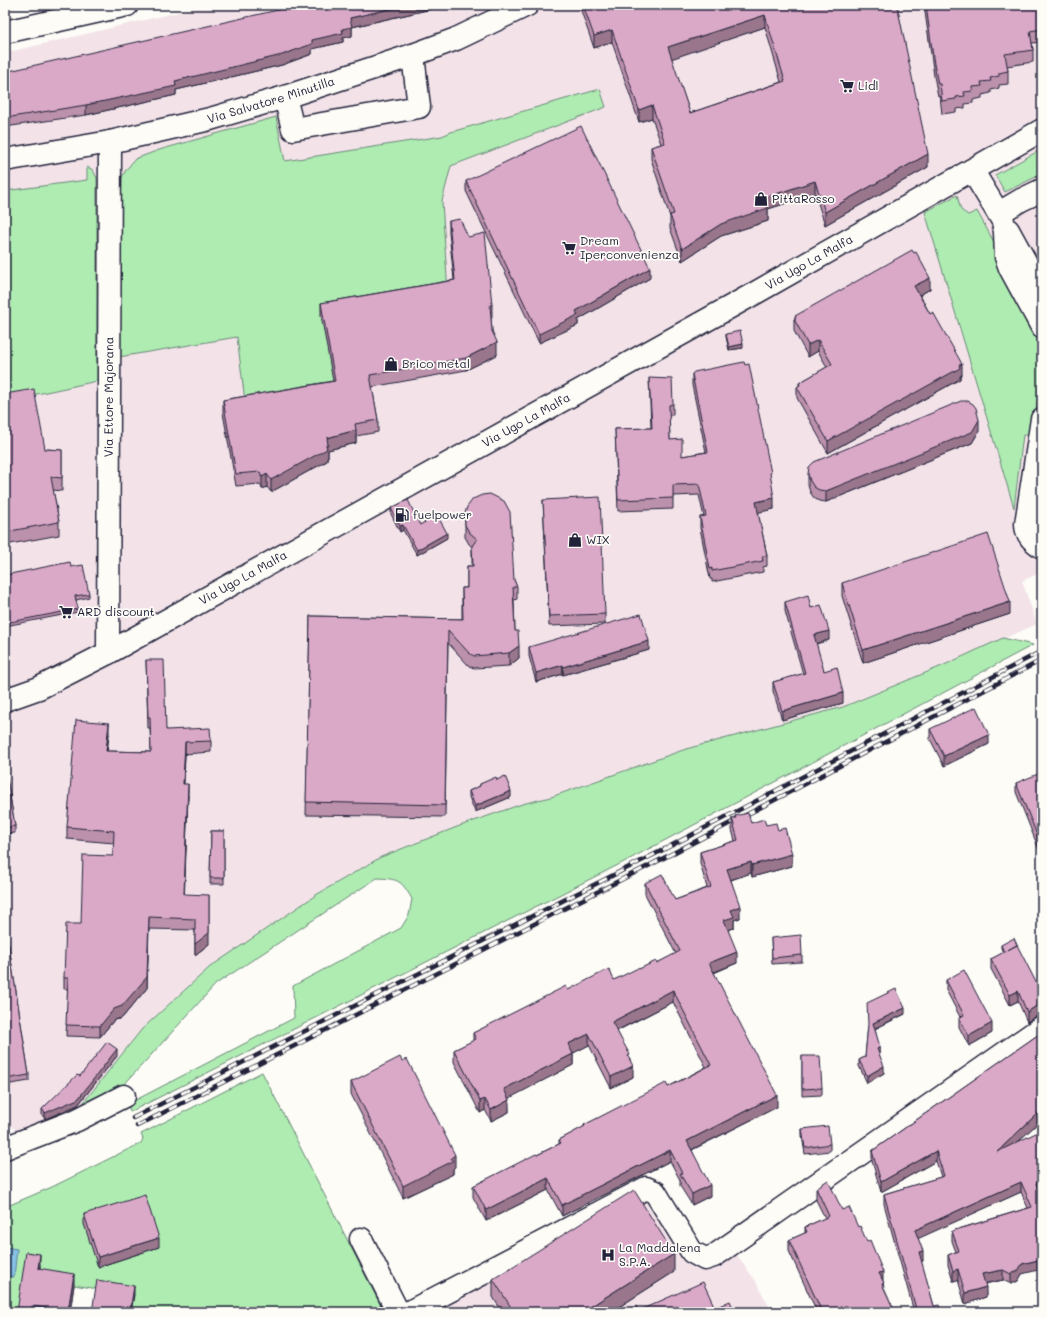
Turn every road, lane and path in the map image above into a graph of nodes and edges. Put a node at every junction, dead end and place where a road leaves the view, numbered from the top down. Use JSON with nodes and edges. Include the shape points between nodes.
{"nodes":[{"id":1,"x":127,"y":5,"type":"edge"},
{"id":2,"x":527,"y":5,"type":"edge"},
{"id":3,"x":5,"y":32,"type":"edge"},
{"id":4,"x":413,"y":56,"type":"junction"},
{"id":5,"x":285,"y":97,"type":"junction"},
{"id":6,"x":1042,"y":130,"type":"edge"},
{"id":7,"x":110,"y":142,"type":"junction"},
{"id":8,"x":5,"y":160,"type":"edge"},
{"id":9,"x":972,"y":170,"type":"junction"},
{"id":10,"x":1042,"y":190,"type":"edge"},
{"id":11,"x":1001,"y":217,"type":"junction"},
{"id":12,"x":1042,"y":292,"type":"edge"},
{"id":13,"x":1042,"y":327,"type":"edge"},
{"id":14,"x":1042,"y":419,"type":"edge"},
{"id":15,"x":1042,"y":547,"type":"edge"},
{"id":16,"x":108,"y":652,"type":"junction"},
{"id":17,"x":5,"y":700,"type":"edge"},
{"id":18,"x":1042,"y":1027,"type":"edge"},
{"id":19,"x":124,"y":1096,"type":"dead end"},
{"id":20,"x":5,"y":1148,"type":"edge"},
{"id":21,"x":361,"y":1239,"type":"dead end"},
{"id":22,"x":398,"y":1312,"type":"edge"},
{"id":23,"x":409,"y":1312,"type":"edge"}],
"edges":[{"from":1,"to":3,"type":"street"},
{"from":2,"to":4,"type":"street","name":"Via Salvatore Minutilla","via":[[456,39]]},
{"from":4,"to":5,"type":"street","name":"Via Salvatore Minutilla"},
{"from":4,"to":5,"type":"street","via":[[419,106],[293,129]]},
{"from":5,"to":7,"type":"street","name":"Via Salvatore Minutilla","via":[[210,119]]},
{"from":6,"to":9,"type":"street","name":"Via Ugo La Malfa"},
{"from":7,"to":8,"type":"street","name":"Via Salvatore Minutilla"},
{"from":7,"to":16,"type":"street","name":"Via Ettore Majorana"},
{"from":9,"to":11,"type":"street"},
{"from":9,"to":16,"type":"street","name":"Via Ugo La Malfa"},
{"from":10,"to":11,"type":"street","via":[[1021,200]]},
{"from":11,"to":12,"type":"street"},
{"from":11,"to":13,"type":"street","via":[[1008,263]]},
{"from":14,"to":15,"type":"street","via":[[1026,524],[1028,534]]},
{"from":16,"to":17,"type":"street","name":"Via Ugo La Malfa","via":[[39,688]]},
{"from":18,"to":23,"type":"street","via":[[714,1256],[705,1259],[692,1252],[656,1192],[646,1188]]},
{"from":19,"to":20,"type":"street","via":[[77,1120]]},
{"from":21,"to":22,"type":"street"}]}
